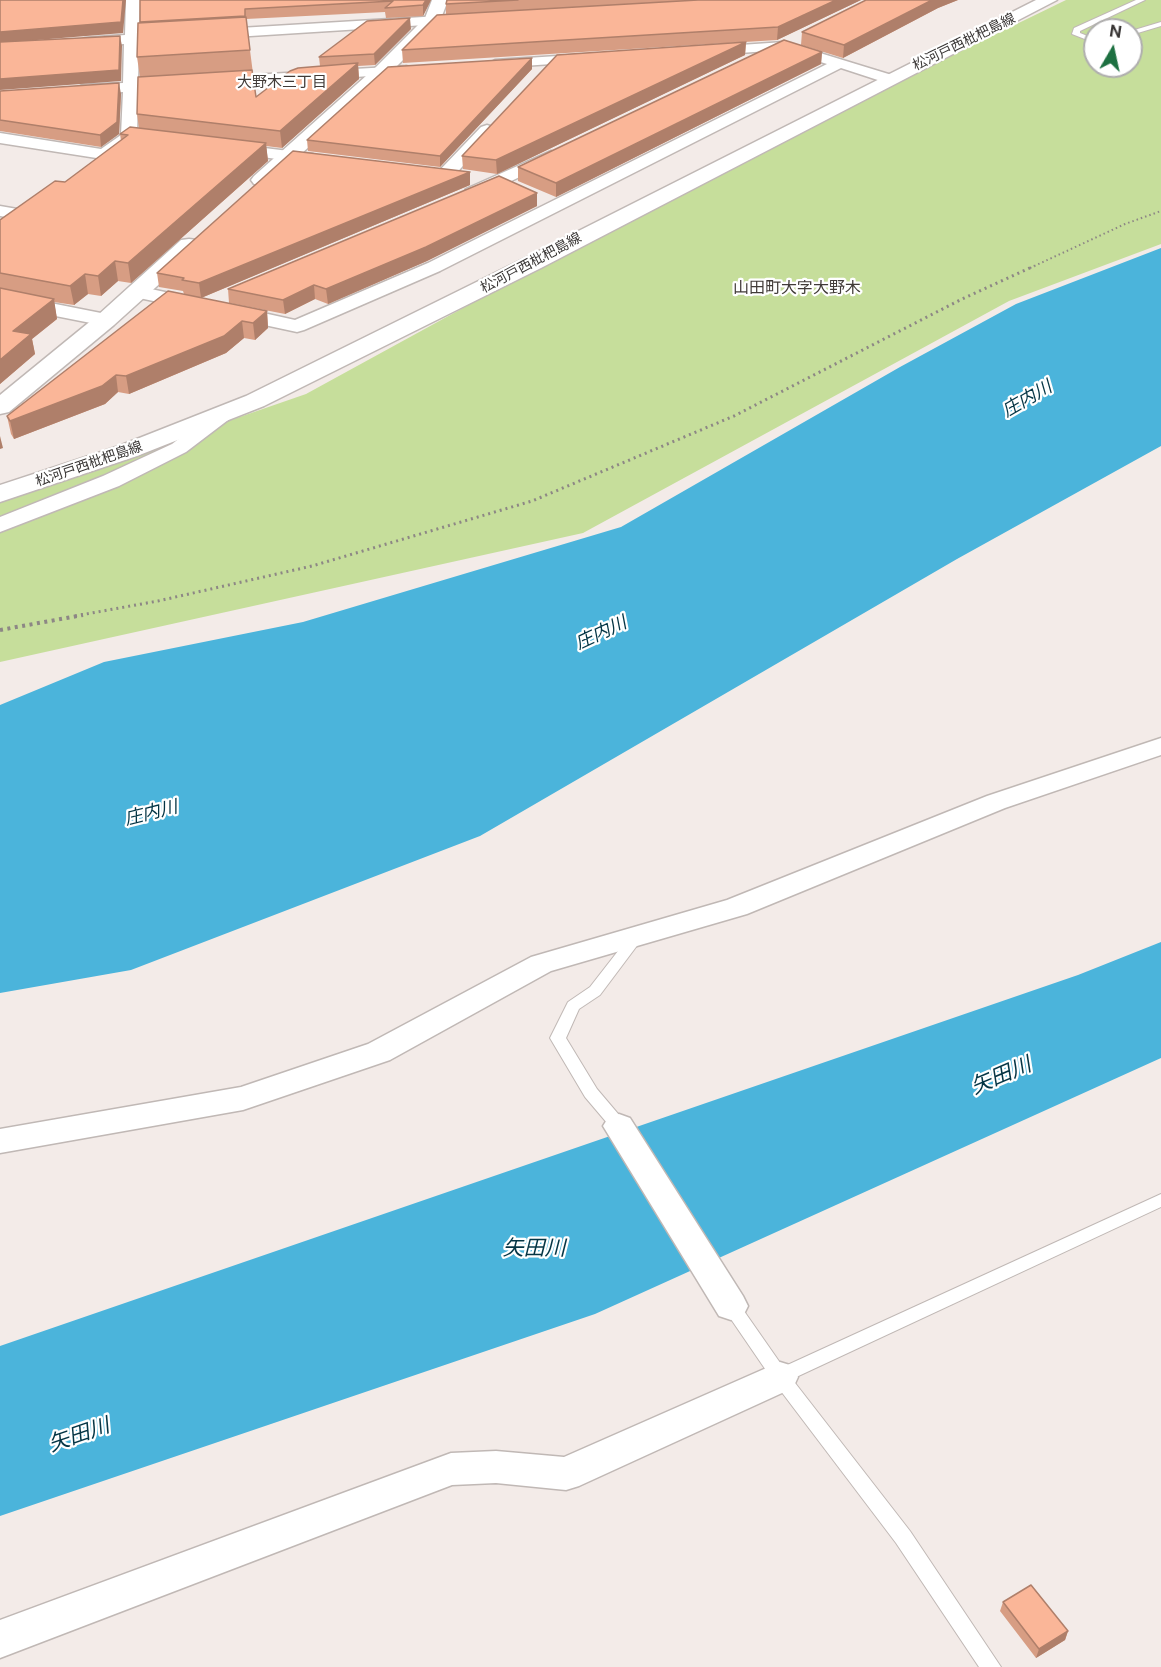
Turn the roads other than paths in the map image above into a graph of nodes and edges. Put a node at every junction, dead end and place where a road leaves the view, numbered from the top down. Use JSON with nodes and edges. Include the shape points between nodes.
{"nodes":[{"id":1,"x":133,"y":0,"type":"edge"},
{"id":2,"x":1049,"y":0,"type":"edge"},
{"id":3,"x":1142,"y":0,"type":"edge"},
{"id":4,"x":437,"y":10,"type":"edge"},
{"id":5,"x":468,"y":14,"type":"edge"},
{"id":6,"x":1103,"y":18,"type":"edge"},
{"id":7,"x":1161,"y":24,"type":"edge"},
{"id":8,"x":1083,"y":27,"type":"edge"},
{"id":9,"x":1152,"y":27,"type":"junction"},
{"id":10,"x":1143,"y":30,"type":"edge"},
{"id":11,"x":1161,"y":30,"type":"edge"},
{"id":12,"x":132,"y":35,"type":"junction"},
{"id":13,"x":805,"y":36,"type":"edge"},
{"id":14,"x":1083,"y":37,"type":"edge"},
{"id":15,"x":74,"y":38,"type":"edge"},
{"id":16,"x":784,"y":46,"type":"junction"},
{"id":17,"x":691,"y":52,"type":"edge"},
{"id":18,"x":609,"y":57,"type":"edge"},
{"id":19,"x":551,"y":61,"type":"junction"},
{"id":20,"x":840,"y":63,"type":"junction"},
{"id":21,"x":483,"y":65,"type":"edge"},
{"id":22,"x":742,"y":66,"type":"edge"},
{"id":23,"x":427,"y":69,"type":"edge"},
{"id":24,"x":382,"y":72,"type":"junction"},
{"id":25,"x":535,"y":78,"type":"edge"},
{"id":26,"x":890,"y":79,"type":"junction"},
{"id":27,"x":130,"y":87,"type":"junction"},
{"id":28,"x":72,"y":91,"type":"edge"},
{"id":29,"x":494,"y":122,"type":"edge"},
{"id":30,"x":0,"y":138,"type":"edge"},
{"id":31,"x":220,"y":148,"type":"edge"},
{"id":32,"x":562,"y":151,"type":"edge"},
{"id":33,"x":103,"y":154,"type":"junction"},
{"id":34,"x":288,"y":156,"type":"junction"},
{"id":35,"x":333,"y":162,"type":"edge"},
{"id":36,"x":85,"y":168,"type":"edge"},
{"id":37,"x":423,"y":172,"type":"edge"},
{"id":38,"x":445,"y":175,"type":"junction"},
{"id":39,"x":499,"y":181,"type":"junction"},
{"id":40,"x":518,"y":189,"type":"edge"},
{"id":41,"x":243,"y":196,"type":"edge"},
{"id":42,"x":538,"y":198,"type":"edge"},
{"id":43,"x":455,"y":200,"type":"edge"},
{"id":44,"x":557,"y":206,"type":"junction"},
{"id":45,"x":27,"y":211,"type":"edge"},
{"id":46,"x":4,"y":218,"type":"edge"},
{"id":47,"x":208,"y":228,"type":"edge"},
{"id":48,"x":137,"y":292,"type":"junction"},
{"id":49,"x":0,"y":299,"type":"edge"},
{"id":50,"x":106,"y":320,"type":"junction"},
{"id":51,"x":0,"y":408,"type":"edge"},
{"id":52,"x":225,"y":413,"type":"junction"},
{"id":53,"x":0,"y":494,"type":"edge"},
{"id":54,"x":0,"y":525,"type":"edge"},
{"id":55,"x":1161,"y":746,"type":"edge"},
{"id":56,"x":637,"y":936,"type":"junction"},
{"id":57,"x":619,"y":1126,"type":"joint"},
{"id":58,"x":0,"y":1140,"type":"edge"},
{"id":59,"x":1161,"y":1200,"type":"edge"},
{"id":60,"x":731,"y":1306,"type":"joint"},
{"id":61,"x":780,"y":1377,"type":"junction"},
{"id":62,"x":0,"y":1639,"type":"edge"},
{"id":63,"x":991,"y":1667,"type":"edge"}],
"edges":[{"from":1,"to":12,"type":"street"},
{"from":2,"to":26,"type":"main road","name":"松河戸西枇杷島線"},
{"from":3,"to":6,"type":"lane"},
{"from":4,"to":5,"type":"street"},
{"from":4,"to":12,"type":"street"},
{"from":4,"to":24,"type":"main road"},
{"from":7,"to":9,"type":"lane"},
{"from":8,"to":14,"type":"lane","via":[[1076,34]]},
{"from":9,"to":10,"type":"lane"},
{"from":9,"to":11,"type":"lane"},
{"from":12,"to":15,"type":"street"},
{"from":12,"to":27,"type":"street"},
{"from":13,"to":16,"type":"street"},
{"from":16,"to":17,"type":"street"},
{"from":16,"to":20,"type":"street"},
{"from":16,"to":22,"type":"street"},
{"from":18,"to":19,"type":"street"},
{"from":19,"to":21,"type":"street"},
{"from":19,"to":25,"type":"street"},
{"from":20,"to":26,"type":"street"},
{"from":20,"to":44,"type":"street"},
{"from":23,"to":24,"type":"street"},
{"from":24,"to":27,"type":"street"},
{"from":24,"to":34,"type":"main road"},
{"from":26,"to":52,"type":"main road","name":"松河戸西枇杷島線","via":[[533,264]]},
{"from":27,"to":28,"type":"street"},
{"from":27,"to":33,"type":"street","via":[[135,138]]},
{"from":29,"to":38,"type":"street"},
{"from":30,"to":33,"type":"street"},
{"from":31,"to":34,"type":"street"},
{"from":32,"to":39,"type":"street"},
{"from":33,"to":36,"type":"street"},
{"from":34,"to":35,"type":"street"},
{"from":34,"to":41,"type":"main road"},
{"from":37,"to":38,"type":"street"},
{"from":38,"to":39,"type":"street"},
{"from":39,"to":40,"type":"street"},
{"from":39,"to":43,"type":"street"},
{"from":42,"to":44,"type":"street"},
{"from":44,"to":48,"type":"street","via":[[434,267],[297,326],[208,303]]},
{"from":45,"to":46,"type":"street"},
{"from":47,"to":48,"type":"main road"},
{"from":48,"to":50,"type":"main road"},
{"from":49,"to":50,"type":"street"},
{"from":50,"to":51,"type":"main road"},
{"from":52,"to":53,"type":"main road","name":"松河戸西枇杷島線"},
{"from":52,"to":54,"type":"street","via":[[178,448],[111,481]]},
{"from":55,"to":56,"type":"street","via":[[996,802],[737,907]]},
{"from":56,"to":57,"type":"lane","via":[[595,991],[573,1006],[558,1038],[591,1093]]},
{"from":56,"to":58,"type":"street","via":[[541,964],[379,1052],[243,1098]]},
{"from":57,"to":60,"type":"street"},
{"from":59,"to":61,"type":"lane"},
{"from":60,"to":61,"type":"lane"},
{"from":61,"to":62,"type":"street","via":[[566,1474],[496,1467],[451,1469]]},
{"from":61,"to":63,"type":"lane","via":[[903,1537]]}]}
